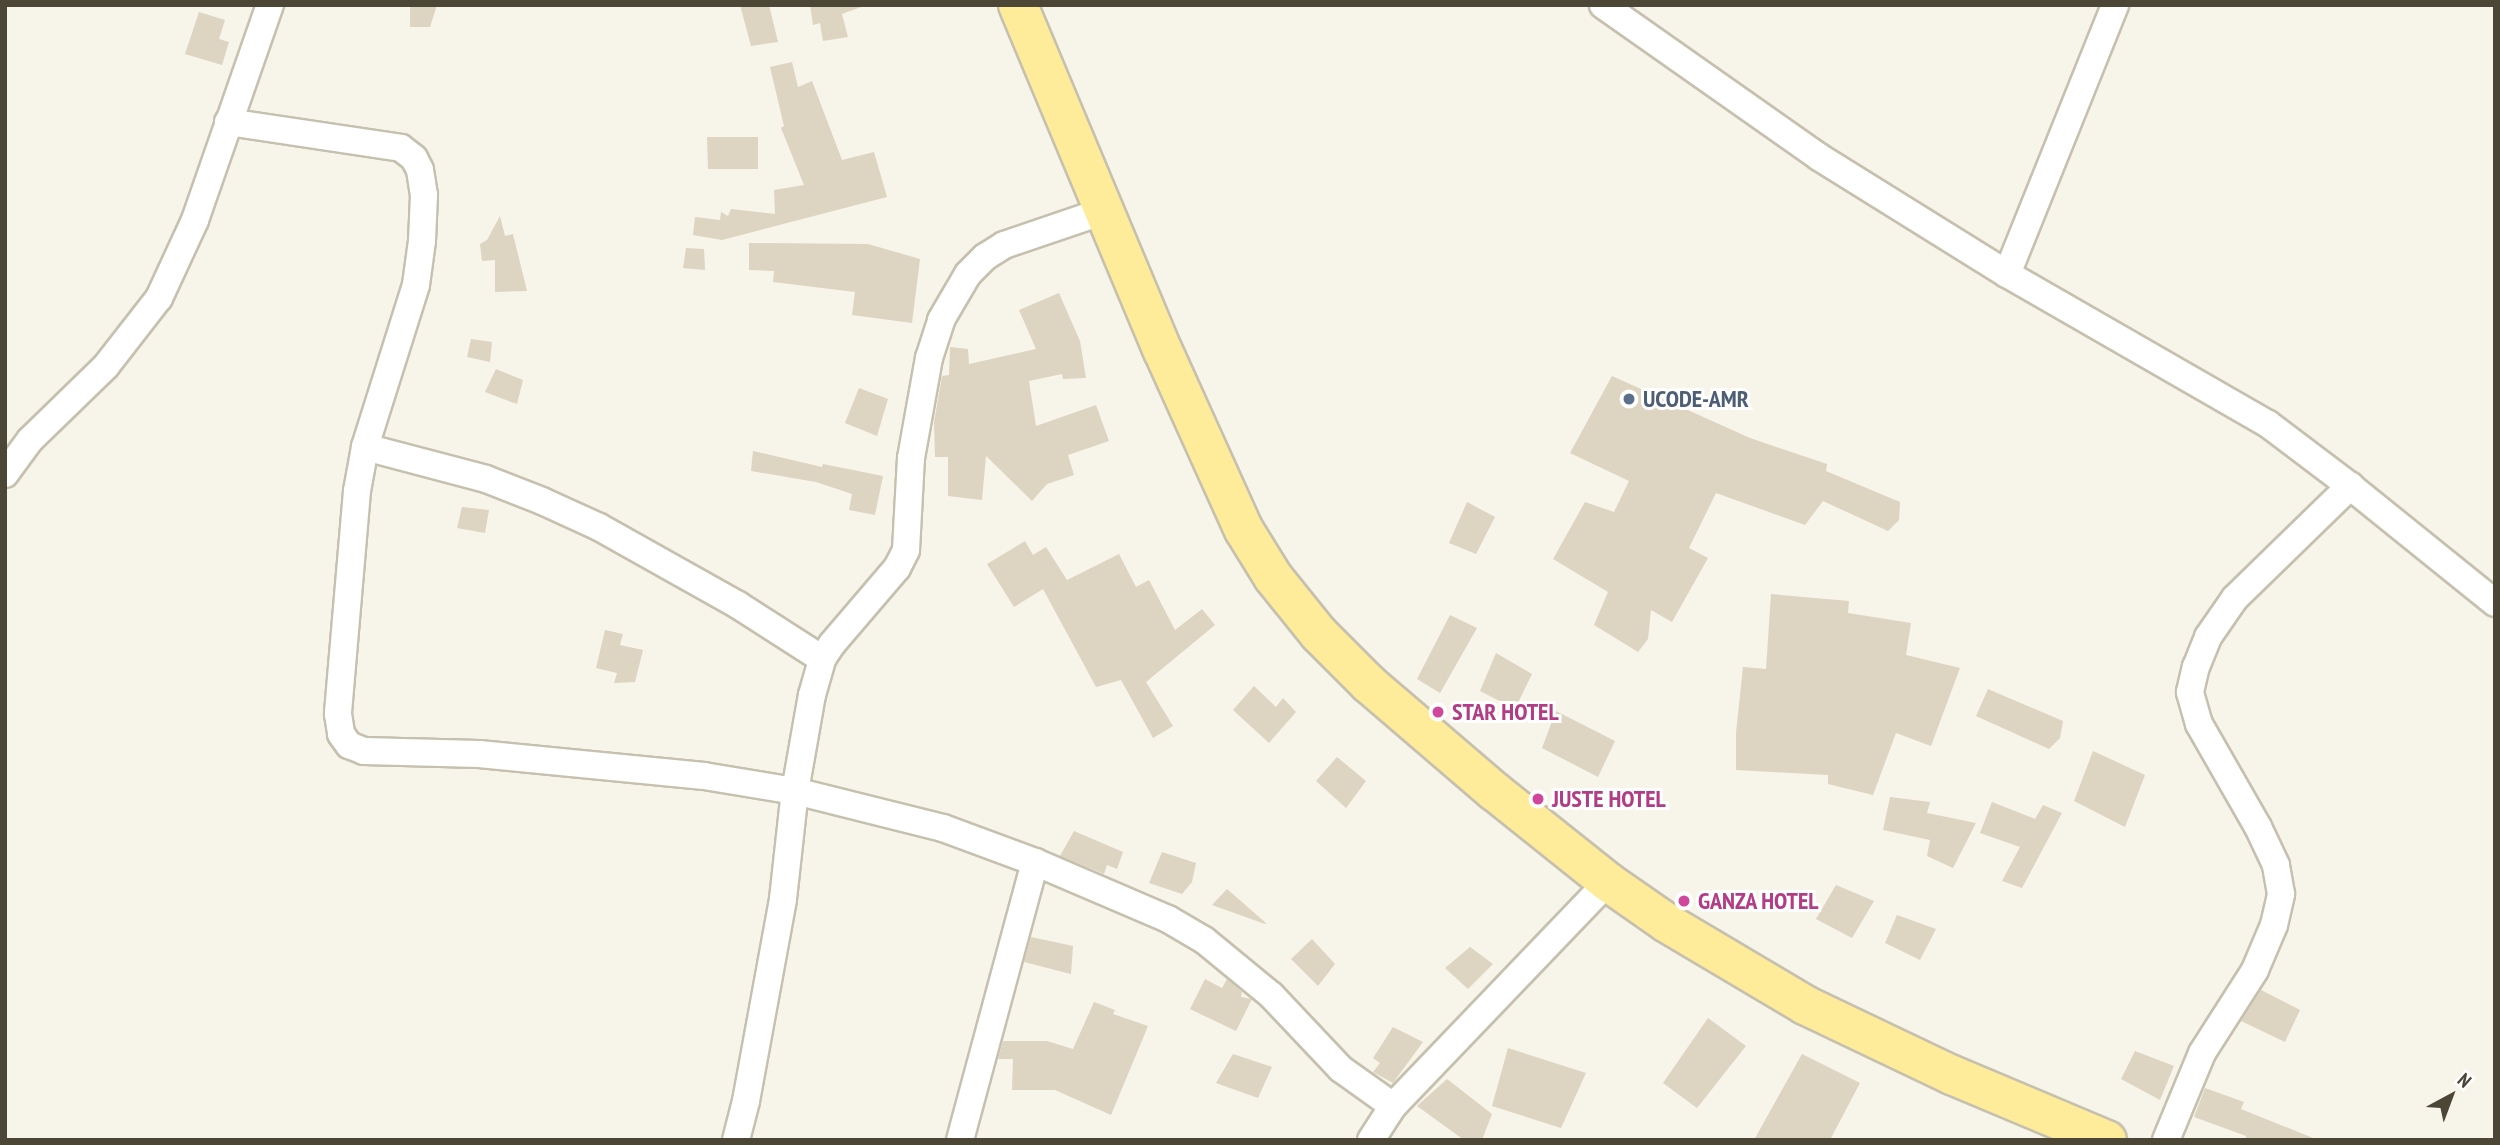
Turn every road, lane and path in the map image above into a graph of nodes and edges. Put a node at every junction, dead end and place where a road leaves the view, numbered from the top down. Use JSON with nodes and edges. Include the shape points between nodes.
{"nodes":[{"id":1,"x":270,"y":5,"type":"edge"},
{"id":2,"x":1018,"y":5,"type":"edge"},
{"id":3,"x":1603,"y":5,"type":"edge"},
{"id":4,"x":2115,"y":5,"type":"edge"},
{"id":5,"x":228,"y":122,"type":"junction"},
{"id":6,"x":1104,"y":211,"type":"junction"},
{"id":7,"x":2007,"y":274,"type":"junction"},
{"id":8,"x":365,"y":447,"type":"junction"},
{"id":9,"x":5,"y":474,"type":"edge"},
{"id":10,"x":2350,"y":486,"type":"junction"},
{"id":11,"x":2458,"y":573,"type":"junction"},
{"id":12,"x":2495,"y":575,"type":"edge"},
{"id":13,"x":2495,"y":603,"type":"edge"},
{"id":14,"x":822,"y":659,"type":"junction"},
{"id":15,"x":795,"y":790,"type":"junction"},
{"id":16,"x":1035,"y":862,"type":"junction"},
{"id":17,"x":1608,"y":882,"type":"junction"},
{"id":18,"x":1394,"y":1106,"type":"junction"},
{"id":19,"x":736,"y":1140,"type":"edge"},
{"id":20,"x":960,"y":1140,"type":"edge"},
{"id":21,"x":1371,"y":1140,"type":"edge"},
{"id":22,"x":2107,"y":1140,"type":"edge"},
{"id":23,"x":2166,"y":1140,"type":"edge"}],
"edges":[{"from":1,"to":5,"type":"street"},
{"from":2,"to":6,"type":"main road"},
{"from":3,"to":7,"type":"street","via":[[1819,157]]},
{"from":4,"to":7,"type":"street"},
{"from":5,"to":8,"type":"street","via":[[401,148],[420,170],[424,195],[416,285]]},
{"from":5,"to":9,"type":"street","via":[[195,220],[159,298],[106,366],[30,440]]},
{"from":6,"to":14,"type":"street","via":[[1004,245],[968,274],[941,320],[929,358],[911,458],[906,550],[897,568]]},
{"from":6,"to":17,"type":"main road","via":[[1244,530],[1273,577],[1368,684]]},
{"from":7,"to":10,"type":"street","via":[[2268,424]]},
{"from":8,"to":14,"type":"street","via":[[486,479],[599,527],[738,605]]},
{"from":8,"to":15,"type":"street","via":[[357,491],[338,714],[341,733],[349,745],[364,751],[606,764]]},
{"from":10,"to":11,"type":"street"},
{"from":10,"to":23,"type":"street","via":[[2235,597],[2208,637],[2196,667],[2190,692],[2199,724],[2258,827],[2276,865],[2281,894],[2255,970],[2202,1053]]},
{"from":11,"to":12,"type":"street"},
{"from":11,"to":13,"type":"street"},
{"from":14,"to":15,"type":"street"},
{"from":15,"to":16,"type":"street","via":[[943,828]]},
{"from":15,"to":19,"type":"street","via":[[783,899]]},
{"from":16,"to":18,"type":"street","via":[[1168,919],[1204,940],[1271,995],[1341,1069]]},
{"from":16,"to":20,"type":"street"},
{"from":17,"to":18,"type":"street"},
{"from":17,"to":22,"type":"main road","via":[[1667,923],[1805,1005],[1952,1075]]},
{"from":18,"to":21,"type":"street"}]}
